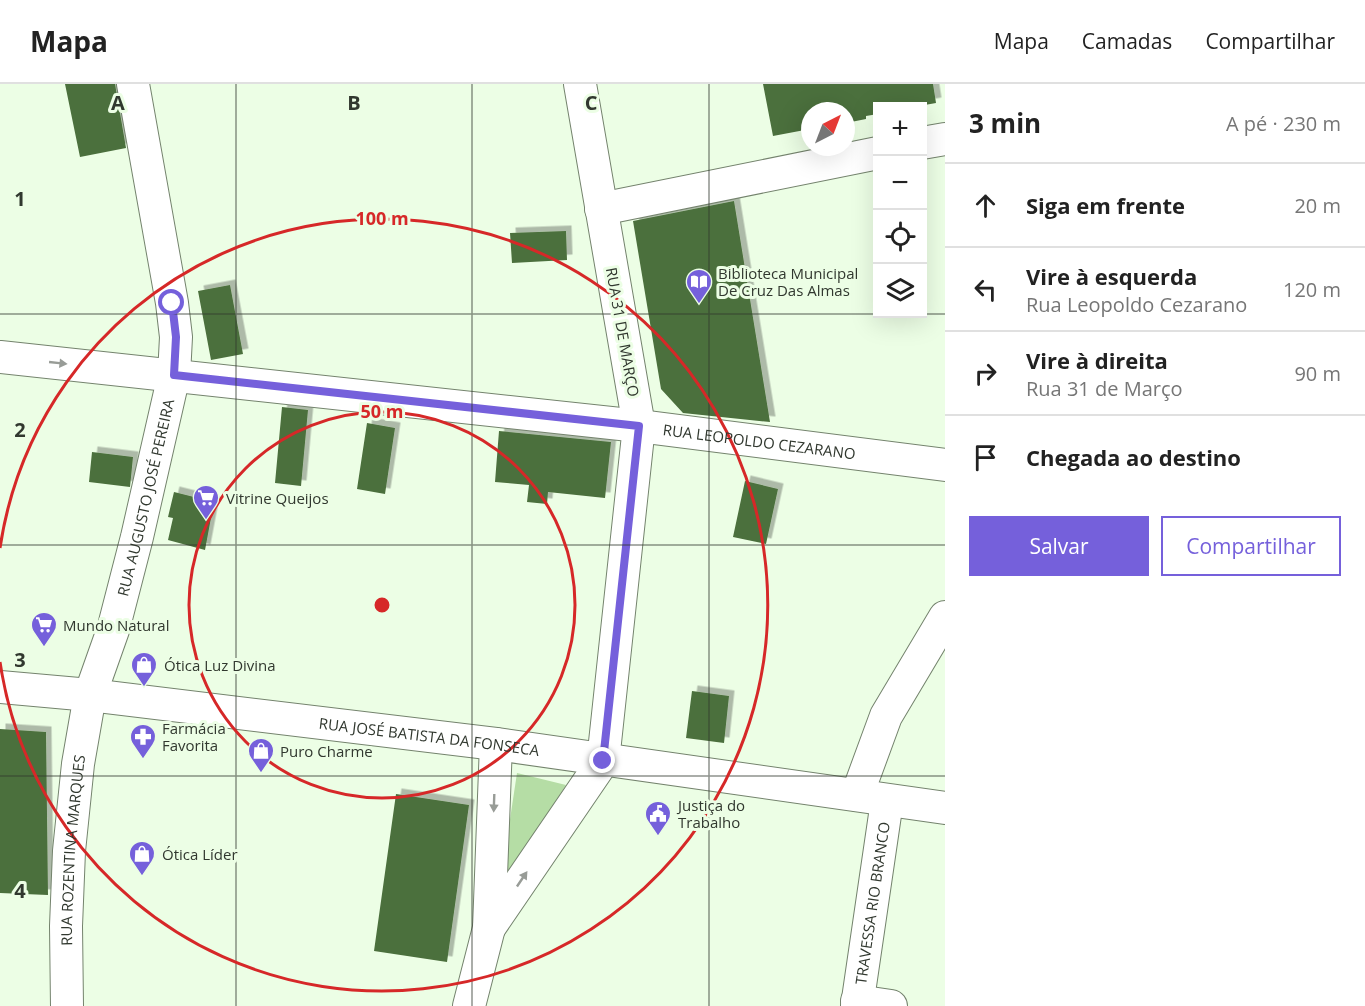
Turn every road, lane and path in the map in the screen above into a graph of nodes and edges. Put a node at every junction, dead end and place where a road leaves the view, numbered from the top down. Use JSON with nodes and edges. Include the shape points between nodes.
{"nodes":[{"id":1,"x":133,"y":84,"type":"edge"},
{"id":2,"x":580,"y":84,"type":"edge"},
{"id":3,"x":945,"y":139,"type":"edge"},
{"id":4,"x":927,"y":142,"type":"edge"},
{"id":5,"x":873,"y":154,"type":"edge"},
{"id":6,"x":601,"y":209,"type":"junction"},
{"id":7,"x":0,"y":357,"type":"edge"},
{"id":8,"x":174,"y":375,"type":"junction"},
{"id":9,"x":639,"y":426,"type":"junction"},
{"id":10,"x":945,"y":465,"type":"edge"},
{"id":11,"x":945,"y":617,"type":"edge"},
{"id":12,"x":0,"y":687,"type":"edge"},
{"id":13,"x":90,"y":695,"type":"junction"},
{"id":14,"x":496,"y":744,"type":"junction"},
{"id":15,"x":603,"y":761,"type":"junction"},
{"id":16,"x":872,"y":798,"type":"junction"},
{"id":17,"x":945,"y":808,"type":"edge"},
{"id":18,"x":489,"y":928,"type":"junction"},
{"id":19,"x":857,"y":1004,"type":"edge"},
{"id":20,"x":67,"y":1006,"type":"edge"},
{"id":21,"x":469,"y":1006,"type":"edge"},
{"id":22,"x":891,"y":1006,"type":"edge"}],
"edges":[{"from":1,"to":8,"type":"street","name":"RUA AUGUSTO JOSÉ PEREIRA","via":[[172,303],[176,337]]},
{"from":2,"to":6,"type":"street","name":"RUA 31 DE MARÇO"},
{"from":3,"to":4,"type":"street"},
{"from":5,"to":6,"type":"street"},
{"from":6,"to":9,"type":"street","name":"RUA 31 DE MARÇO"},
{"from":7,"to":8,"type":"street","name":"RUA LEOPOLDO CEZARANO","one_way":true},
{"from":8,"to":9,"type":"street","name":"RUA LEOPOLDO CEZARANO"},
{"from":8,"to":13,"type":"street","name":"RUA AUGUSTO JOSÉ PEREIRA","via":[[115,620]]},
{"from":9,"to":10,"type":"street","name":"RUA LEOPOLDO CEZARANO"},
{"from":9,"to":15,"type":"street","name":"RUA 31 DE MARÇO"},
{"from":11,"to":16,"type":"street","name":"TRAVESSA RIO BRANCO","via":[[886,716]]},
{"from":12,"to":13,"type":"street","name":"RUA JOSÉ BATISTA DA FONSECA"},
{"from":13,"to":14,"type":"street","name":"RUA JOSÉ BATISTA DA FONSECA"},
{"from":13,"to":20,"type":"street","name":"RUA ROZENTINA MARQUES","via":[[69,851]]},
{"from":14,"to":15,"type":"street","name":"RUA JOSÉ BATISTA DA FONSECA"},
{"from":14,"to":18,"type":"street","one_way":true},
{"from":15,"to":16,"type":"street","name":"RUA JOSÉ BATISTA DA FONSECA"},
{"from":18,"to":15,"type":"street","one_way":true},
{"from":16,"to":17,"type":"street","name":"RUA JOSÉ BATISTA DA FONSECA"},
{"from":16,"to":19,"type":"street","name":"TRAVESSA RIO BRANCO"},
{"from":18,"to":21,"type":"street"},
{"from":19,"to":22,"type":"street"}]}
